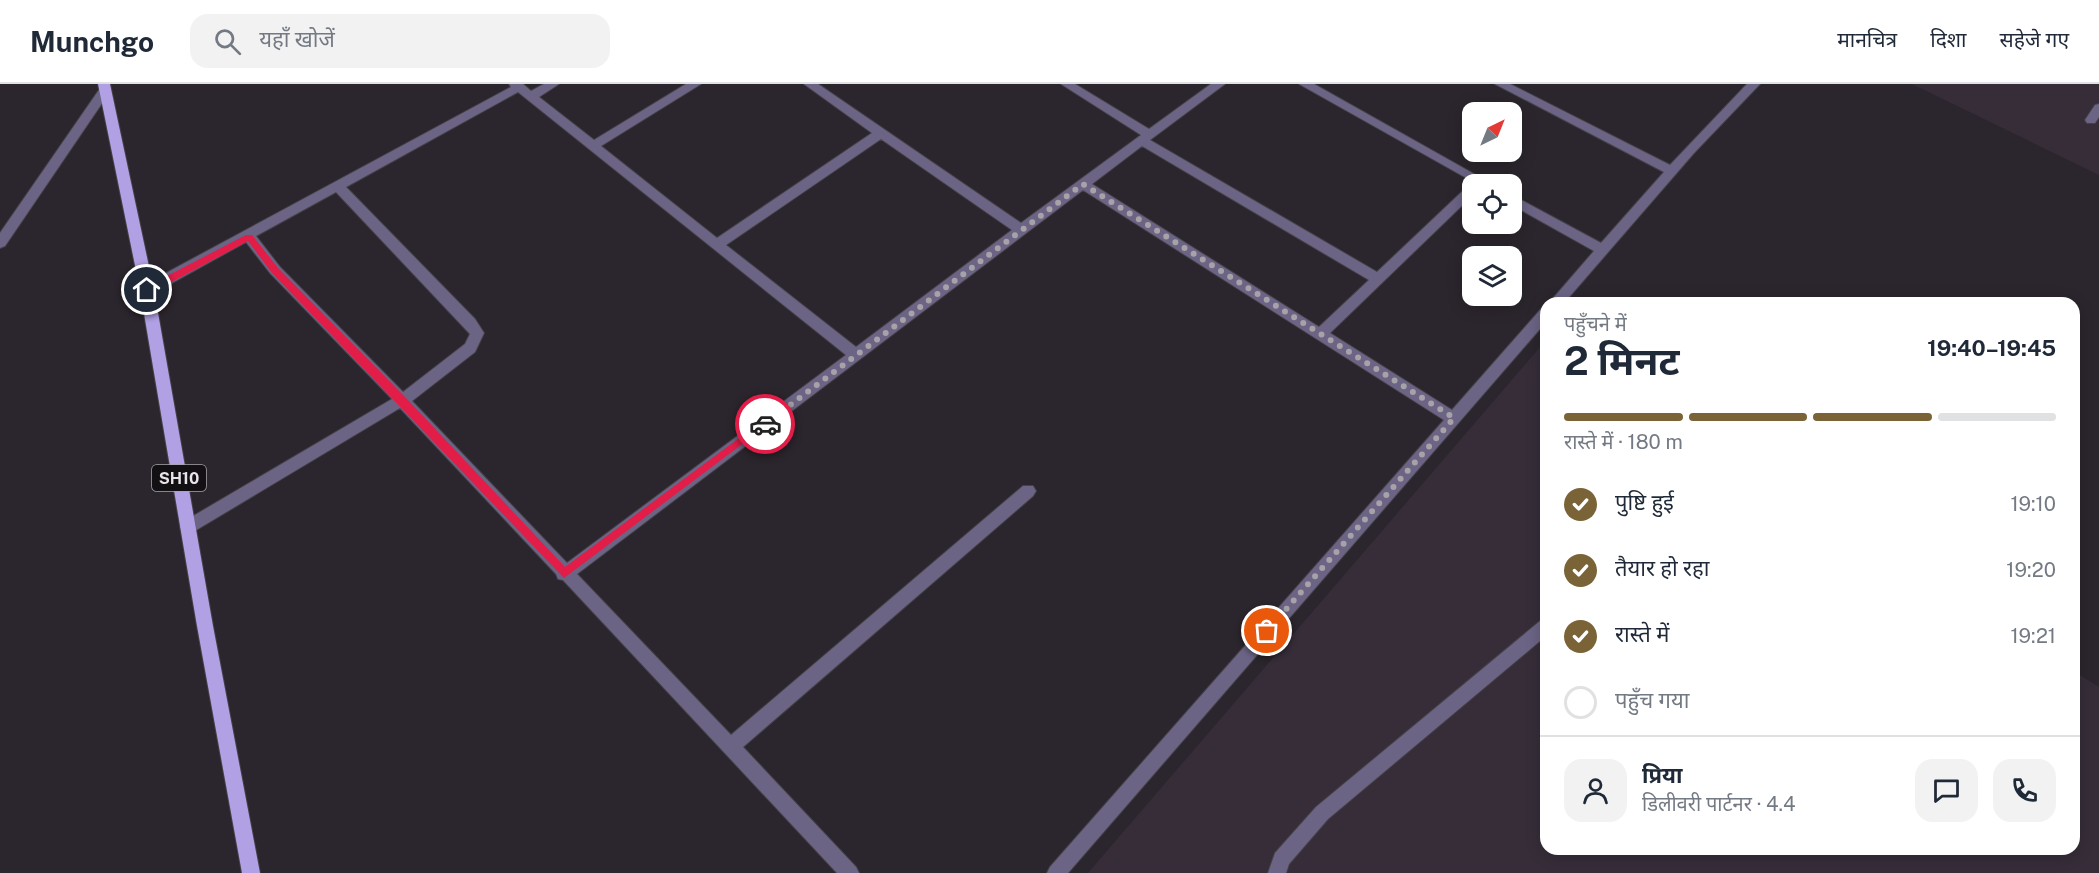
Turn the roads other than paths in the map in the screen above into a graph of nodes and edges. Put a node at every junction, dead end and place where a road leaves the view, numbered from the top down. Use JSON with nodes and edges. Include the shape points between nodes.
{"nodes":[{"id":1,"x":553,"y":84,"type":"edge"},
{"id":2,"x":695,"y":84,"type":"edge"},
{"id":3,"x":810,"y":84,"type":"edge"},
{"id":4,"x":1066,"y":84,"type":"edge"},
{"id":5,"x":1219,"y":84,"type":"edge"},
{"id":6,"x":1305,"y":84,"type":"edge"},
{"id":7,"x":1501,"y":84,"type":"edge"},
{"id":8,"x":1754,"y":84,"type":"edge"},
{"id":9,"x":517,"y":86,"type":"edge"},
{"id":10,"x":104,"y":87,"type":"edge"},
{"id":11,"x":1521,"y":88,"type":"edge"},
{"id":12,"x":531,"y":96,"type":"junction"},
{"id":13,"x":2099,"y":108,"type":"edge"},
{"id":14,"x":2091,"y":120,"type":"dead end"},
{"id":15,"x":881,"y":133,"type":"junction"},
{"id":16,"x":1145,"y":138,"type":"junction"},
{"id":17,"x":593,"y":146,"type":"junction"},
{"id":18,"x":1672,"y":171,"type":"junction"},
{"id":19,"x":1462,"y":175,"type":"edge"},
{"id":20,"x":1083,"y":184,"type":"junction"},
{"id":21,"x":338,"y":187,"type":"junction"},
{"id":22,"x":1462,"y":201,"type":"edge"},
{"id":23,"x":1522,"y":205,"type":"edge"},
{"id":24,"x":1020,"y":229,"type":"junction"},
{"id":25,"x":249,"y":237,"type":"junction"},
{"id":26,"x":0,"y":243,"type":"edge"},
{"id":27,"x":717,"y":244,"type":"junction"},
{"id":28,"x":1602,"y":250,"type":"junction"},
{"id":29,"x":1378,"y":279,"type":"junction"},
{"id":30,"x":147,"y":290,"type":"junction"},
{"id":31,"x":1561,"y":297,"type":"edge"},
{"id":32,"x":1540,"y":321,"type":"edge"},
{"id":33,"x":1320,"y":334,"type":"junction"},
{"id":34,"x":857,"y":356,"type":"junction"},
{"id":35,"x":402,"y":400,"type":"junction"},
{"id":36,"x":1454,"y":418,"type":"junction"},
{"id":37,"x":1028,"y":491,"type":"dead end"},
{"id":38,"x":188,"y":527,"type":"junction"},
{"id":39,"x":564,"y":574,"type":"junction"},
{"id":40,"x":1540,"y":631,"type":"edge"},
{"id":41,"x":730,"y":747,"type":"junction"},
{"id":42,"x":251,"y":873,"type":"edge"},
{"id":43,"x":850,"y":873,"type":"edge"},
{"id":44,"x":1056,"y":873,"type":"edge"},
{"id":45,"x":1277,"y":873,"type":"edge"}],
"edges":[{"from":1,"to":12,"type":"street"},
{"from":2,"to":17,"type":"street"},
{"from":3,"to":15,"type":"street"},
{"from":4,"to":16,"type":"street"},
{"from":5,"to":16,"type":"street"},
{"from":6,"to":19,"type":"street"},
{"from":7,"to":11,"type":"street"},
{"from":8,"to":18,"type":"street"},
{"from":9,"to":12,"type":"street"},
{"from":9,"to":21,"type":"street"},
{"from":10,"to":26,"type":"street"},
{"from":10,"to":30,"type":"main road","number":"SH10"},
{"from":11,"to":18,"type":"street"},
{"from":12,"to":17,"type":"street"},
{"from":13,"to":14,"type":"street"},
{"from":15,"to":24,"type":"street"},
{"from":15,"to":27,"type":"street"},
{"from":16,"to":20,"type":"street"},
{"from":16,"to":29,"type":"street"},
{"from":17,"to":27,"type":"street"},
{"from":18,"to":28,"type":"street"},
{"from":20,"to":24,"type":"street"},
{"from":20,"to":33,"type":"street"},
{"from":21,"to":25,"type":"street"},
{"from":21,"to":35,"type":"street","via":[[477,333],[470,348]]},
{"from":22,"to":29,"type":"street"},
{"from":23,"to":28,"type":"street"},
{"from":24,"to":34,"type":"street"},
{"from":25,"to":30,"type":"street"},
{"from":25,"to":35,"type":"street","via":[[275,270]]},
{"from":27,"to":34,"type":"street"},
{"from":28,"to":31,"type":"street"},
{"from":29,"to":33,"type":"street"},
{"from":30,"to":38,"type":"main road","number":"SH10"},
{"from":32,"to":36,"type":"street"},
{"from":33,"to":36,"type":"street"},
{"from":34,"to":39,"type":"street"},
{"from":35,"to":38,"type":"street"},
{"from":35,"to":39,"type":"street"},
{"from":36,"to":44,"type":"street"},
{"from":37,"to":41,"type":"street"},
{"from":38,"to":42,"type":"main road","number":"SH10"},
{"from":39,"to":41,"type":"street"},
{"from":40,"to":45,"type":"street","via":[[1322,813],[1281,859]]},
{"from":41,"to":43,"type":"street"}]}
